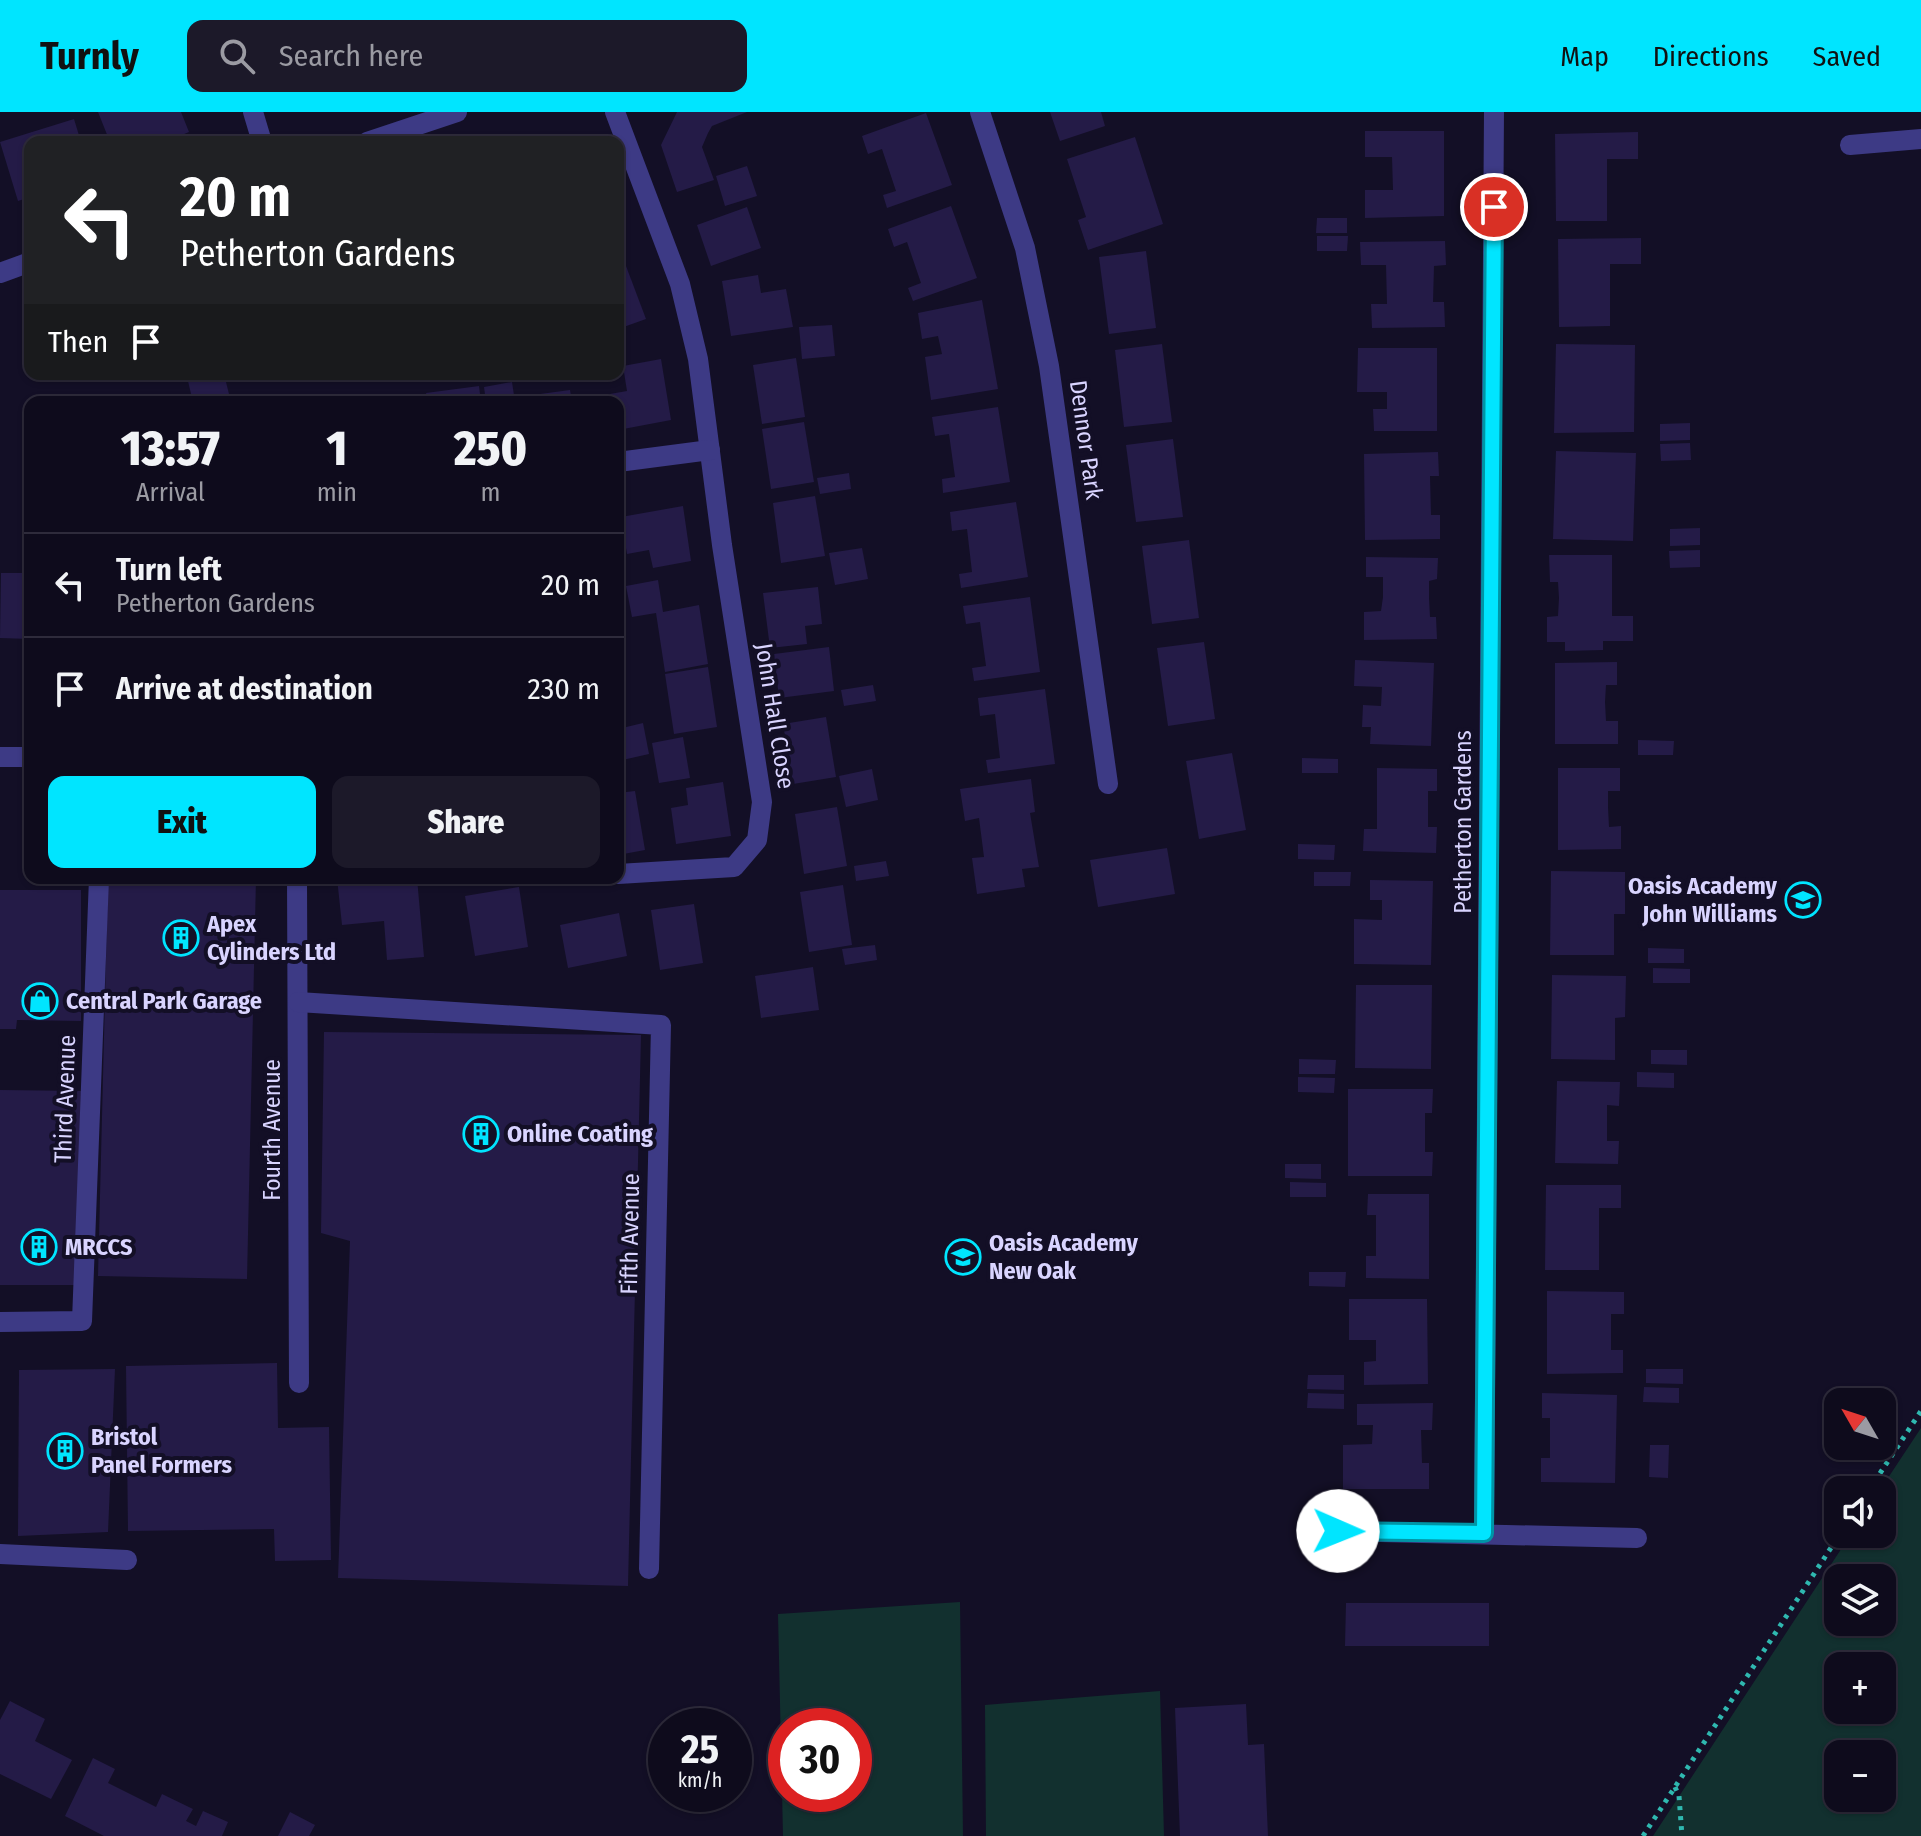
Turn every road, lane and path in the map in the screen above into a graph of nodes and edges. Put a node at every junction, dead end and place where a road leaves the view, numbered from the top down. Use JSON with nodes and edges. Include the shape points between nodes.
{"nodes":[{"id":1,"x":253,"y":112,"type":"edge"},
{"id":2,"x":457,"y":112,"type":"edge"},
{"id":3,"x":615,"y":112,"type":"edge"},
{"id":4,"x":980,"y":112,"type":"edge"},
{"id":5,"x":1494,"y":112,"type":"edge"},
{"id":6,"x":260,"y":136,"type":"edge"},
{"id":7,"x":385,"y":136,"type":"edge"},
{"id":8,"x":1921,"y":139,"type":"edge"},
{"id":9,"x":1850,"y":145,"type":"dead end"},
{"id":10,"x":24,"y":264,"type":"edge"},
{"id":11,"x":0,"y":273,"type":"edge"},
{"id":12,"x":710,"y":450,"type":"junction"},
{"id":13,"x":624,"y":461,"type":"edge"},
{"id":14,"x":0,"y":757,"type":"edge"},
{"id":15,"x":24,"y":757,"type":"edge"},
{"id":16,"x":1108,"y":784,"type":"dead end"},
{"id":17,"x":624,"y":874,"type":"edge"},
{"id":18,"x":99,"y":884,"type":"edge"},
{"id":19,"x":297,"y":884,"type":"edge"},
{"id":20,"x":298,"y":1002,"type":"junction"},
{"id":21,"x":0,"y":1322,"type":"edge"},
{"id":22,"x":299,"y":1383,"type":"dead end"},
{"id":23,"x":1921,"y":1411,"type":"edge"},
{"id":24,"x":1878,"y":1476,"type":"edge"},
{"id":25,"x":1338,"y":1531,"type":"dead end"},
{"id":26,"x":1484,"y":1533,"type":"junction"},
{"id":27,"x":1637,"y":1538,"type":"dead end"},
{"id":28,"x":1831,"y":1548,"type":"edge"},
{"id":29,"x":0,"y":1554,"type":"edge"},
{"id":30,"x":127,"y":1560,"type":"dead end"},
{"id":31,"x":649,"y":1569,"type":"dead end"},
{"id":32,"x":1675,"y":1787,"type":"junction"},
{"id":33,"x":1643,"y":1836,"type":"edge"},
{"id":34,"x":1682,"y":1836,"type":"edge"}],
"edges":[{"from":1,"to":6,"type":"street"},
{"from":2,"to":7,"type":"street"},
{"from":3,"to":12,"type":"street","name":"John Hall Close","via":[[680,284],[698,359]]},
{"from":4,"to":16,"type":"street","name":"Dennor Park","via":[[1025,248],[1049,366]]},
{"from":5,"to":26,"type":"street","name":"Petherton Gardens"},
{"from":8,"to":9,"type":"street"},
{"from":10,"to":11,"type":"street"},
{"from":12,"to":13,"type":"street"},
{"from":12,"to":17,"type":"street","name":"John Hall Close","via":[[762,802],[757,840],[734,867]]},
{"from":14,"to":15,"type":"street"},
{"from":18,"to":21,"type":"street","name":"Third Avenue","via":[[82,1321]]},
{"from":19,"to":20,"type":"street","name":"Fourth Avenue"},
{"from":20,"to":22,"type":"street","name":"Fourth Avenue"},
{"from":20,"to":31,"type":"street","name":"Fifth Avenue","via":[[661,1025]]},
{"from":23,"to":24,"type":"path"},
{"from":25,"to":26,"type":"street"},
{"from":26,"to":27,"type":"street"},
{"from":28,"to":32,"type":"path"},
{"from":29,"to":30,"type":"street"},
{"from":32,"to":33,"type":"path"},
{"from":32,"to":34,"type":"path"}]}
